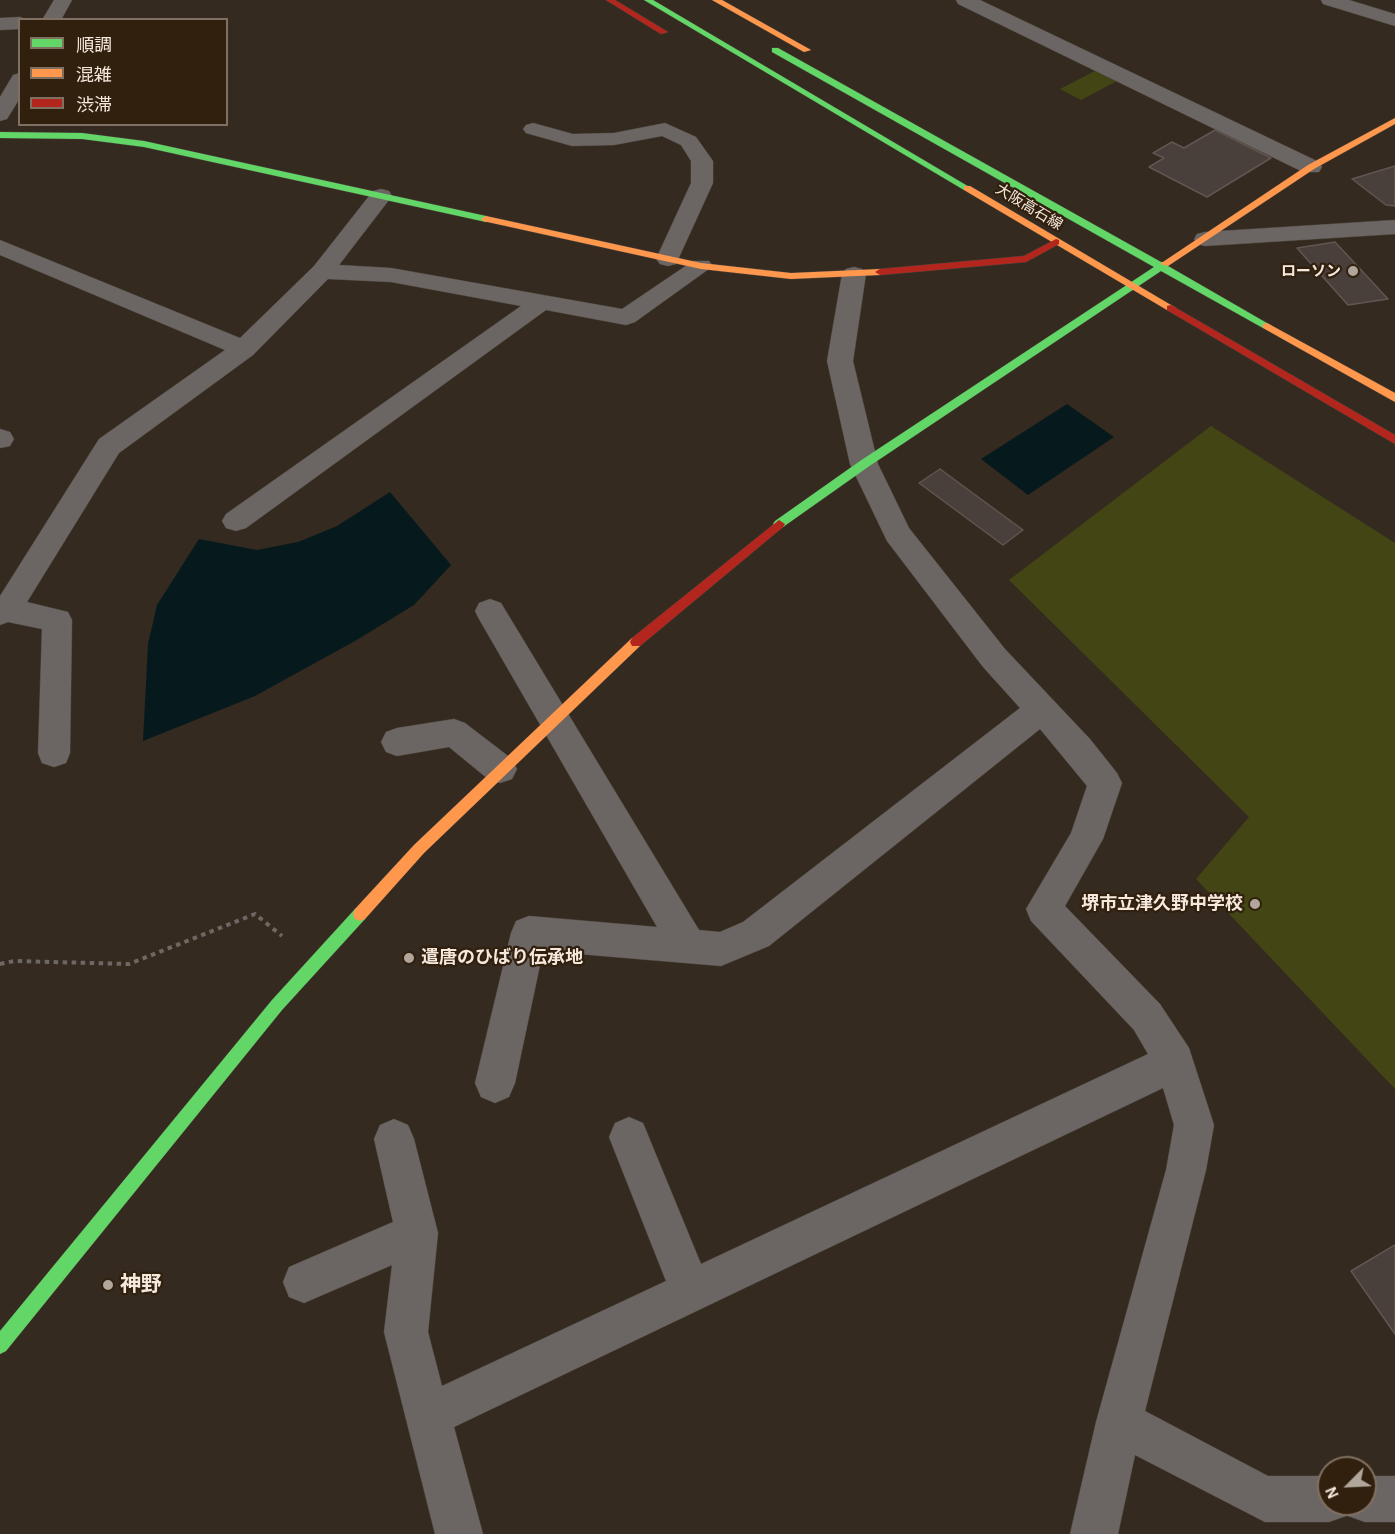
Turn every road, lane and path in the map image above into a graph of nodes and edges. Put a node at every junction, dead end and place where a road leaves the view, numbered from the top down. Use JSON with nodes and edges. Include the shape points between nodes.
{"nodes":[{"id":1,"x":63,"y":0,"type":"edge"},
{"id":2,"x":610,"y":0,"type":"edge"},
{"id":3,"x":648,"y":0,"type":"edge"},
{"id":4,"x":716,"y":0,"type":"edge"},
{"id":5,"x":965,"y":0,"type":"edge"},
{"id":6,"x":1330,"y":0,"type":"edge"},
{"id":7,"x":52,"y":18,"type":"edge"},
{"id":8,"x":1395,"y":20,"type":"edge"},
{"id":9,"x":18,"y":23,"type":"edge"},
{"id":10,"x":0,"y":24,"type":"edge"},
{"id":11,"x":757,"y":40,"type":"dead end"},
{"id":12,"x":680,"y":41,"type":"dead end"},
{"id":13,"x":818,"y":56,"type":"dead end"},
{"id":14,"x":855,"y":79,"type":"dead end"},
{"id":15,"x":18,"y":83,"type":"edge"},
{"id":16,"x":780,"y":94,"type":"dead end"},
{"id":17,"x":882,"y":109,"type":"junction"},
{"id":18,"x":0,"y":115,"type":"edge"},
{"id":19,"x":852,"y":121,"type":"junction"},
{"id":20,"x":1395,"y":121,"type":"edge"},
{"id":21,"x":533,"y":129,"type":"dead end"},
{"id":22,"x":0,"y":135,"type":"edge"},
{"id":23,"x":1311,"y":167,"type":"junction"},
{"id":24,"x":381,"y":196,"type":"junction"},
{"id":25,"x":1395,"y":226,"type":"edge"},
{"id":26,"x":1205,"y":239,"type":"junction"},
{"id":27,"x":1056,"y":242,"type":"junction"},
{"id":28,"x":4,"y":252,"type":"edge"},
{"id":29,"x":668,"y":259,"type":"junction"},
{"id":30,"x":701,"y":267,"type":"junction"},
{"id":31,"x":1163,"y":267,"type":"junction"},
{"id":32,"x":322,"y":271,"type":"junction"},
{"id":33,"x":854,"y":274,"type":"junction"},
{"id":34,"x":1131,"y":287,"type":"junction"},
{"id":35,"x":542,"y":302,"type":"junction"},
{"id":36,"x":244,"y":349,"type":"junction"},
{"id":37,"x":1395,"y":398,"type":"edge"},
{"id":38,"x":1395,"y":440,"type":"edge"},
{"id":39,"x":864,"y":464,"type":"junction"},
{"id":40,"x":236,"y":521,"type":"dead end"},
{"id":41,"x":4,"y":611,"type":"edge"},
{"id":42,"x":490,"y":611,"type":"dead end"},
{"id":43,"x":1042,"y":709,"type":"junction"},
{"id":44,"x":554,"y":718,"type":"junction"},
{"id":45,"x":397,"y":742,"type":"dead end"},
{"id":46,"x":54,"y":753,"type":"dead end"},
{"id":47,"x":500,"y":769,"type":"junction"},
{"id":48,"x":689,"y":947,"type":"junction"},
{"id":49,"x":315,"y":963,"type":"junction"},
{"id":50,"x":0,"y":964,"type":"edge"},
{"id":51,"x":1175,"y":1062,"type":"junction"},
{"id":52,"x":495,"y":1083,"type":"dead end"},
{"id":53,"x":629,"y":1137,"type":"dead end"},
{"id":54,"x":394,"y":1139,"type":"dead end"},
{"id":55,"x":417,"y":1233,"type":"junction"},
{"id":56,"x":304,"y":1282,"type":"dead end"},
{"id":57,"x":691,"y":1291,"type":"junction"},
{"id":58,"x":0,"y":1345,"type":"edge"},
{"id":59,"x":428,"y":1416,"type":"junction"},
{"id":60,"x":1119,"y":1422,"type":"junction"},
{"id":61,"x":1317,"y":1499,"type":"edge"},
{"id":62,"x":1377,"y":1499,"type":"edge"},
{"id":63,"x":1395,"y":1500,"type":"edge"},
{"id":64,"x":459,"y":1534,"type":"edge"},
{"id":65,"x":1094,"y":1534,"type":"edge"}],
"edges":[{"from":1,"to":7,"type":"street"},
{"from":2,"to":12,"type":"street"},
{"from":3,"to":19,"type":"street","name":"大阪高石線"},
{"from":4,"to":13,"type":"street"},
{"from":5,"to":23,"type":"street"},
{"from":6,"to":8,"type":"street"},
{"from":9,"to":10,"type":"street"},
{"from":11,"to":17,"type":"street","name":"大阪高石線"},
{"from":14,"to":17,"type":"street"},
{"from":15,"to":18,"type":"street"},
{"from":16,"to":19,"type":"street"},
{"from":17,"to":31,"type":"street","name":"大阪高石線"},
{"from":19,"to":27,"type":"street","name":"大阪高石線"},
{"from":20,"to":23,"type":"street"},
{"from":21,"to":29,"type":"street","via":[[572,140],[614,139],[665,129],[689,141],[702,161],[702,183]]},
{"from":22,"to":24,"type":"street","via":[[82,136],[144,144]]},
{"from":23,"to":26,"type":"street"},
{"from":24,"to":29,"type":"street"},
{"from":24,"to":32,"type":"street"},
{"from":25,"to":26,"type":"street"},
{"from":26,"to":31,"type":"street"},
{"from":27,"to":33,"type":"street","via":[[1026,259]]},
{"from":27,"to":34,"type":"street","name":"大阪高石線"},
{"from":28,"to":36,"type":"street"},
{"from":29,"to":30,"type":"street"},
{"from":30,"to":33,"type":"street","via":[[791,276]]},
{"from":30,"to":35,"type":"street","via":[[626,317]]},
{"from":31,"to":34,"type":"street"},
{"from":31,"to":37,"type":"street","name":"大阪高石線"},
{"from":32,"to":35,"type":"street","via":[[391,275]]},
{"from":32,"to":36,"type":"street"},
{"from":33,"to":39,"type":"street","via":[[840,361]]},
{"from":34,"to":38,"type":"street","name":"大阪高石線"},
{"from":34,"to":39,"type":"street"},
{"from":35,"to":40,"type":"street"},
{"from":36,"to":41,"type":"street","via":[[109,446]]},
{"from":39,"to":43,"type":"street","via":[[897,534],[993,658]]},
{"from":39,"to":44,"type":"street","via":[[768,531],[650,629]]},
{"from":41,"to":46,"type":"street","via":[[57,620]]},
{"from":42,"to":44,"type":"street"},
{"from":43,"to":48,"type":"street","via":[[756,934],[721,949]]},
{"from":43,"to":51,"type":"street","via":[[1105,783],[1086,839],[1044,909],[1147,1017]]},
{"from":44,"to":47,"type":"street"},
{"from":44,"to":48,"type":"street"},
{"from":45,"to":47,"type":"street","via":[[454,733]]},
{"from":47,"to":49,"type":"street","via":[[419,849]]},
{"from":48,"to":52,"type":"street","via":[[529,933]]},
{"from":49,"to":50,"type":"path","via":[[255,914],[129,964]]},
{"from":49,"to":58,"type":"street"},
{"from":51,"to":57,"type":"street"},
{"from":51,"to":60,"type":"street","via":[[1194,1125],[1186,1170]]},
{"from":53,"to":57,"type":"street"},
{"from":54,"to":55,"type":"street"},
{"from":55,"to":56,"type":"street"},
{"from":55,"to":59,"type":"street","via":[[405,1332]]},
{"from":57,"to":59,"type":"street"},
{"from":59,"to":64,"type":"street"},
{"from":60,"to":61,"type":"street","via":[[1264,1499]]},
{"from":60,"to":65,"type":"street"},
{"from":62,"to":63,"type":"street"}]}
